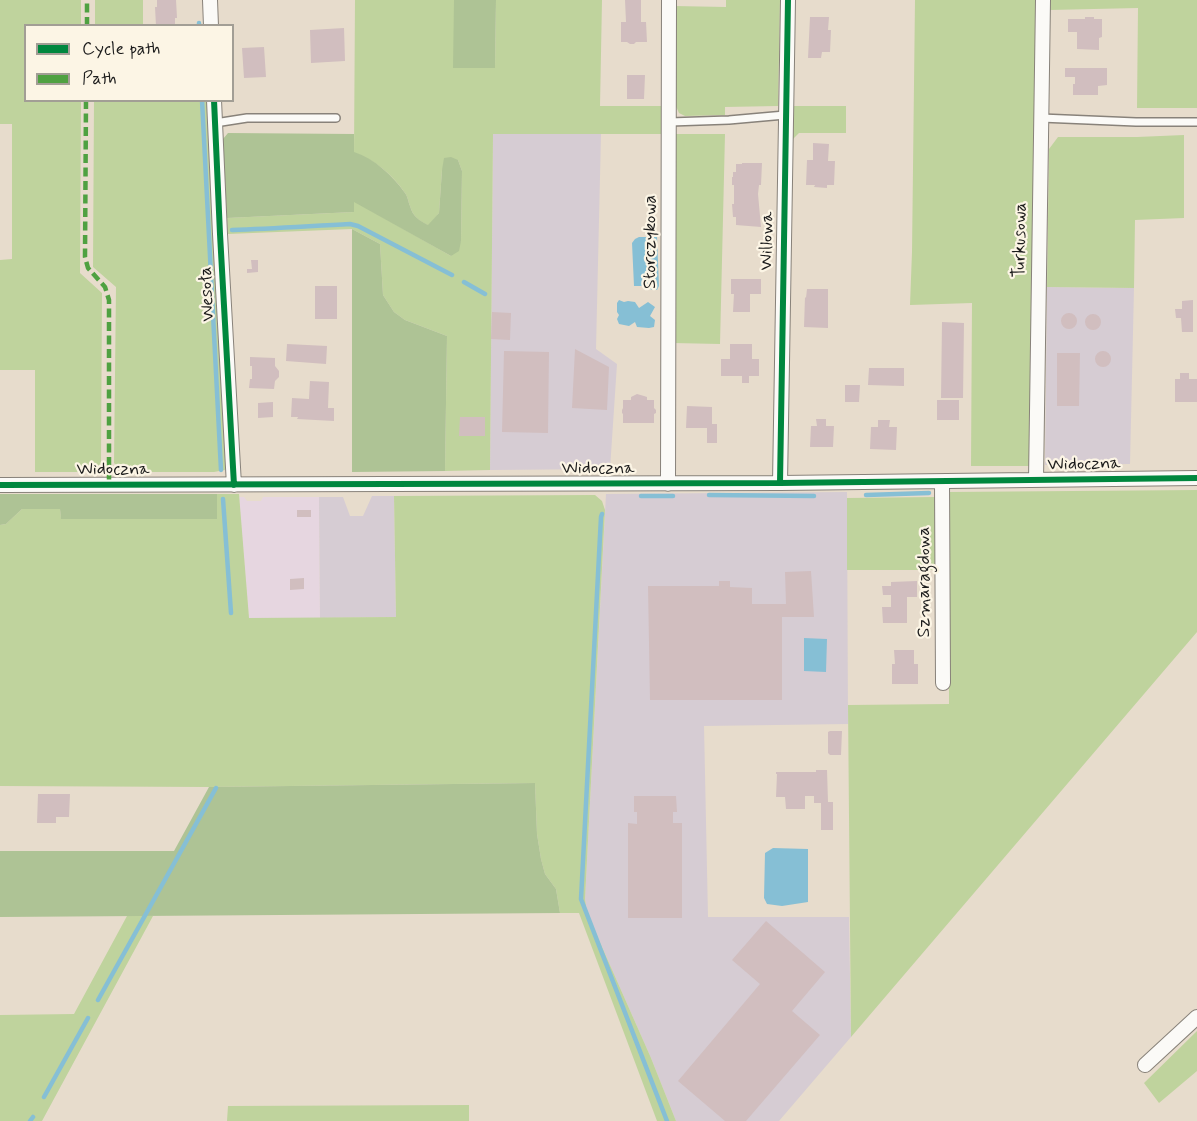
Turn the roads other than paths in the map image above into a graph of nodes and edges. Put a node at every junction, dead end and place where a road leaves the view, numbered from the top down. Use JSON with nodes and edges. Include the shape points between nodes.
{"nodes":[{"id":1,"x":210,"y":0,"type":"edge"},
{"id":2,"x":669,"y":0,"type":"edge"},
{"id":3,"x":788,"y":0,"type":"edge"},
{"id":4,"x":1042,"y":0,"type":"edge"},
{"id":5,"x":211,"y":24,"type":"edge"},
{"id":6,"x":214,"y":102,"type":"edge"},
{"id":7,"x":785,"y":115,"type":"junction"},
{"id":8,"x":336,"y":118,"type":"dead end"},
{"id":9,"x":1041,"y":118,"type":"junction"},
{"id":10,"x":670,"y":122,"type":"junction"},
{"id":11,"x":1197,"y":122,"type":"edge"},
{"id":12,"x":215,"y":123,"type":"junction"},
{"id":13,"x":1197,"y":478,"type":"edge"},
{"id":14,"x":1036,"y":480,"type":"junction"},
{"id":15,"x":942,"y":482,"type":"junction"},
{"id":16,"x":780,"y":483,"type":"junction"},
{"id":17,"x":668,"y":484,"type":"junction"},
{"id":18,"x":0,"y":485,"type":"edge"},
{"id":19,"x":234,"y":485,"type":"junction"},
{"id":20,"x":943,"y":683,"type":"dead end"},
{"id":21,"x":1197,"y":1017,"type":"edge"},
{"id":22,"x":1145,"y":1065,"type":"dead end"}],
"edges":[{"from":1,"to":5,"type":"street"},
{"from":2,"to":10,"type":"street","name":"Storczykowa"},
{"from":3,"to":7,"type":"street","name":"Willowa"},
{"from":4,"to":9,"type":"street","name":"Turkusowa"},
{"from":6,"to":12,"type":"street","name":"Wesoła"},
{"from":7,"to":10,"type":"lane"},
{"from":7,"to":16,"type":"street","name":"Willowa"},
{"from":8,"to":12,"type":"lane","via":[[247,118]]},
{"from":9,"to":11,"type":"lane"},
{"from":9,"to":14,"type":"street","name":"Turkusowa"},
{"from":10,"to":17,"type":"street","name":"Storczykowa"},
{"from":12,"to":19,"type":"street","name":"Wesoła"},
{"from":13,"to":14,"type":"street","name":"Widoczna"},
{"from":14,"to":15,"type":"street","name":"Widoczna"},
{"from":15,"to":16,"type":"street","name":"Widoczna"},
{"from":15,"to":20,"type":"street","name":"Szmaragdowa"},
{"from":16,"to":17,"type":"street","name":"Widoczna"},
{"from":17,"to":19,"type":"street","name":"Widoczna"},
{"from":18,"to":19,"type":"street","name":"Widoczna"},
{"from":21,"to":22,"type":"street"}]}
